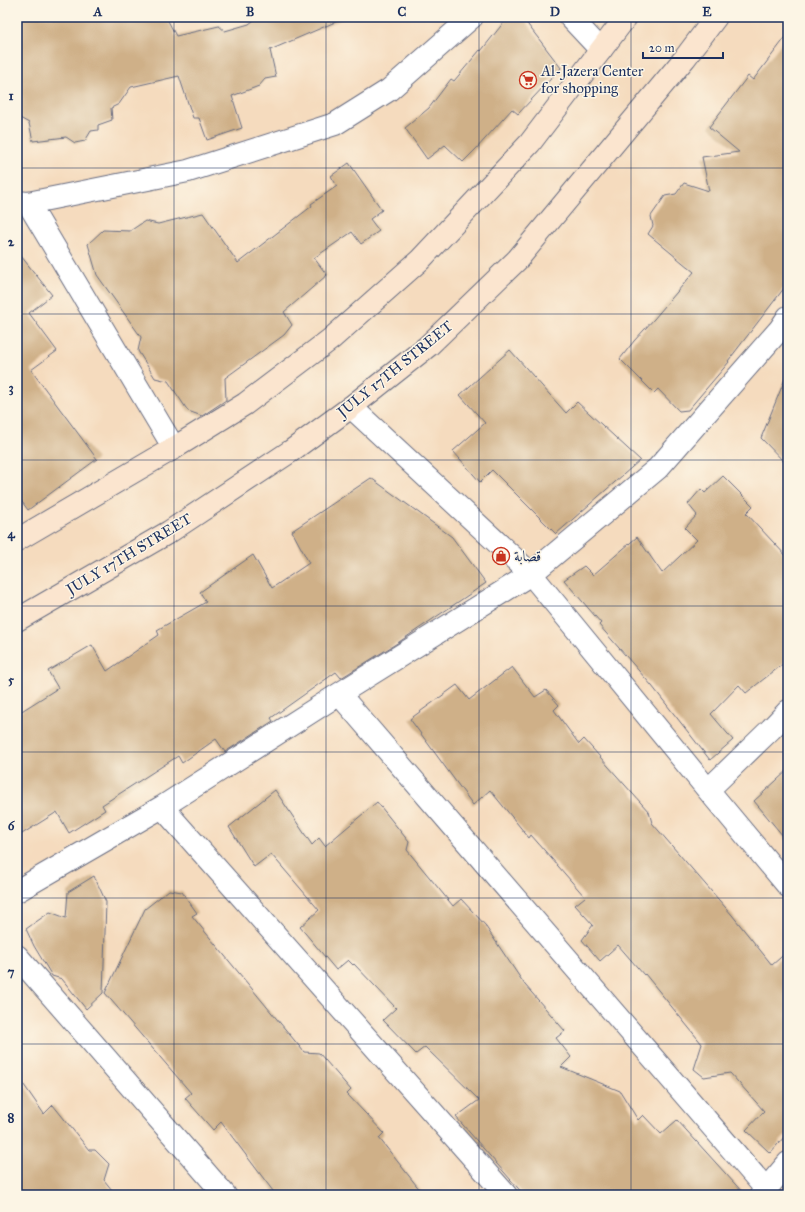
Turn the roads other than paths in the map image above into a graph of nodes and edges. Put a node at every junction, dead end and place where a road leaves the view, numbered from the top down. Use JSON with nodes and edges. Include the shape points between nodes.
{"nodes":[{"id":1,"x":472,"y":17,"type":"edge"},
{"id":2,"x":570,"y":17,"type":"edge"},
{"id":3,"x":626,"y":17,"type":"edge"},
{"id":4,"x":716,"y":17,"type":"edge"},
{"id":5,"x":601,"y":50,"type":"junction"},
{"id":6,"x":23,"y":202,"type":"edge"},
{"id":7,"x":788,"y":318,"type":"edge"},
{"id":8,"x":351,"y":407,"type":"junction"},
{"id":9,"x":174,"y":448,"type":"junction"},
{"id":10,"x":17,"y":540,"type":"edge"},
{"id":11,"x":531,"y":574,"type":"junction"},
{"id":12,"x":17,"y":620,"type":"edge"},
{"id":13,"x":339,"y":694,"type":"junction"},
{"id":14,"x":788,"y":711,"type":"edge"},
{"id":15,"x":708,"y":790,"type":"junction"},
{"id":16,"x":162,"y":807,"type":"junction"},
{"id":17,"x":788,"y":886,"type":"edge"},
{"id":18,"x":17,"y":891,"type":"edge"},
{"id":19,"x":17,"y":956,"type":"edge"},
{"id":20,"x":788,"y":1163,"type":"edge"},
{"id":21,"x":763,"y":1192,"type":"edge"},
{"id":22,"x":225,"y":1195,"type":"edge"},
{"id":23,"x":506,"y":1195,"type":"edge"}],
"edges":[{"from":1,"to":6,"type":"street","via":[[389,90],[335,124],[188,171]]},
{"from":2,"to":5,"type":"street"},
{"from":3,"to":5,"type":"main road"},
{"from":4,"to":8,"type":"main road","name":"JULY 17TH STREET","via":[[517,260],[428,346]]},
{"from":5,"to":9,"type":"main road","via":[[530,143],[420,260],[331,339],[245,404]]},
{"from":6,"to":9,"type":"street"},
{"from":7,"to":11,"type":"street","via":[[658,468]]},
{"from":8,"to":11,"type":"street"},
{"from":8,"to":12,"type":"main road","name":"JULY 17TH STREET","via":[[291,451],[169,532]]},
{"from":9,"to":10,"type":"main road"},
{"from":11,"to":13,"type":"street"},
{"from":11,"to":15,"type":"street"},
{"from":13,"to":16,"type":"street"},
{"from":13,"to":21,"type":"street"},
{"from":14,"to":15,"type":"street"},
{"from":15,"to":17,"type":"street"},
{"from":16,"to":18,"type":"street"},
{"from":16,"to":23,"type":"street"},
{"from":19,"to":22,"type":"street"},
{"from":20,"to":21,"type":"street"}]}
